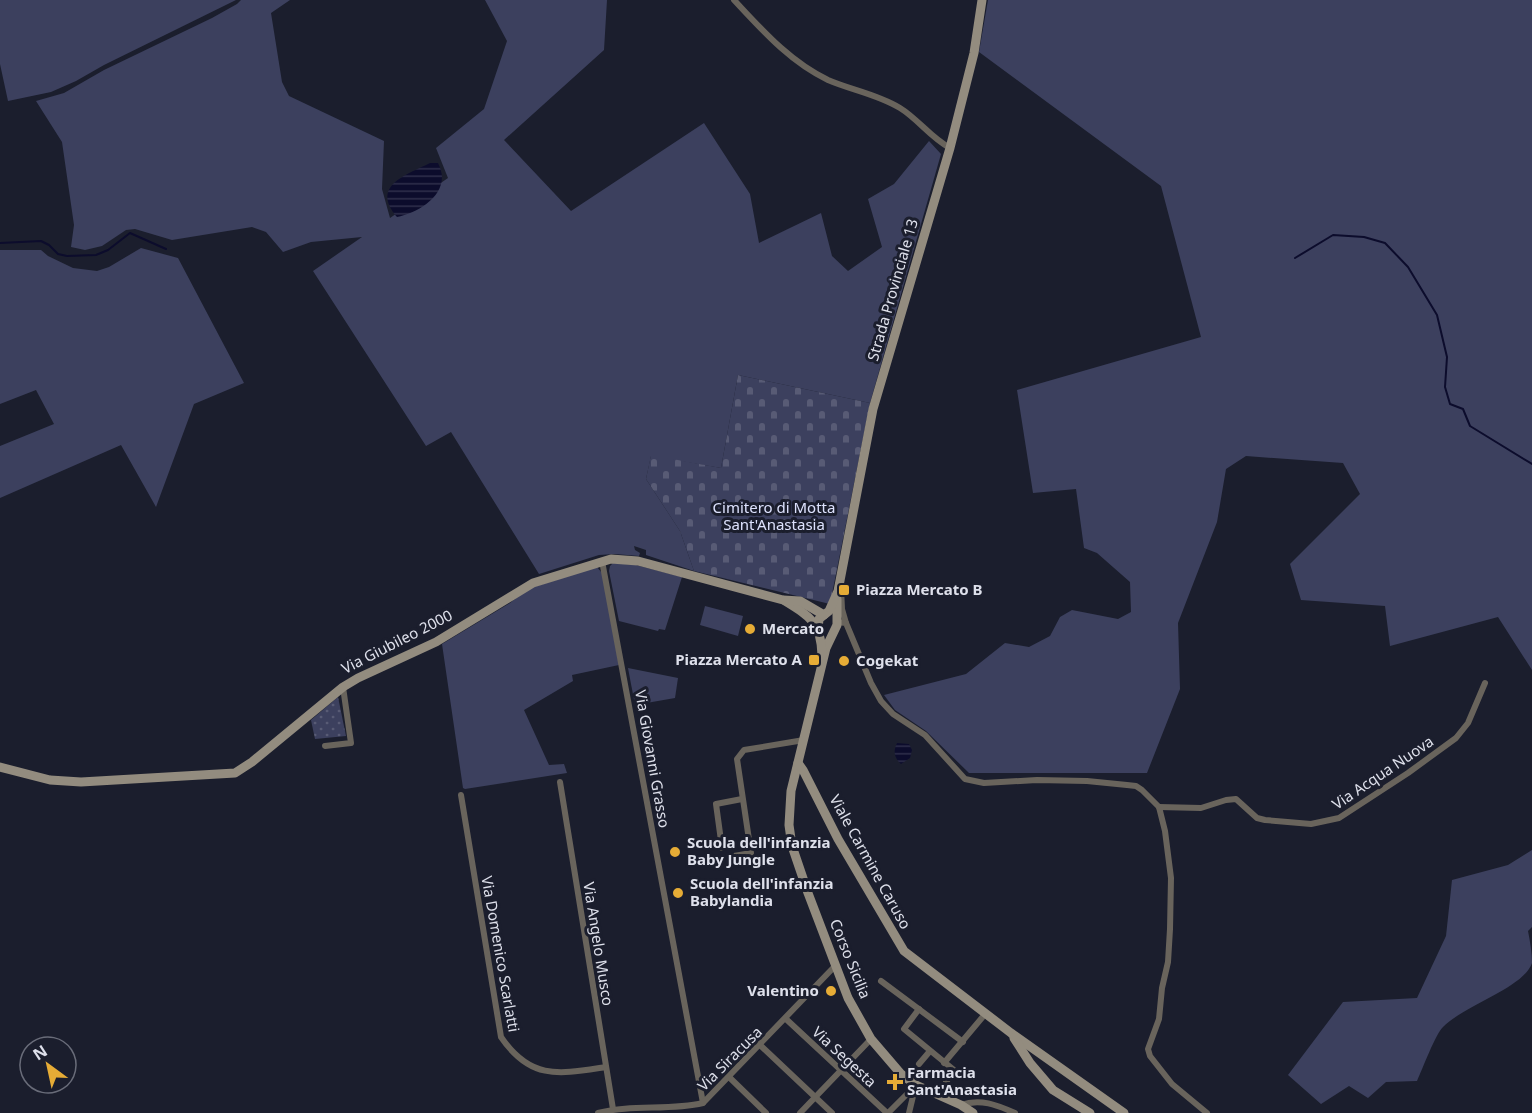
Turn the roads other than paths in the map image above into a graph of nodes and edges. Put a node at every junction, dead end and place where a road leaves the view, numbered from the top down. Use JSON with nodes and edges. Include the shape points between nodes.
{"nodes":[{"id":1,"x":734,"y":0,"type":"edge"},
{"id":2,"x":982,"y":0,"type":"edge"},
{"id":3,"x":950,"y":148,"type":"junction"},
{"id":4,"x":602,"y":561,"type":"junction"},
{"id":5,"x":841,"y":575,"type":"junction"},
{"id":6,"x":838,"y":591,"type":"junction"},
{"id":7,"x":783,"y":600,"type":"junction"},
{"id":8,"x":825,"y":615,"type":"junction"},
{"id":9,"x":839,"y":621,"type":"junction"},
{"id":10,"x":819,"y":629,"type":"junction"},
{"id":11,"x":832,"y":633,"type":"junction"},
{"id":12,"x":823,"y":663,"type":"junction"},
{"id":13,"x":1485,"y":683,"type":"dead end"},
{"id":14,"x":343,"y":687,"type":"junction"},
{"id":15,"x":804,"y":740,"type":"junction"},
{"id":16,"x":325,"y":746,"type":"dead end"},
{"id":17,"x":798,"y":764,"type":"junction"},
{"id":18,"x":0,"y":767,"type":"edge"},
{"id":19,"x":560,"y":782,"type":"dead end"},
{"id":20,"x":461,"y":795,"type":"dead end"},
{"id":21,"x":741,"y":799,"type":"junction"},
{"id":22,"x":1159,"y":807,"type":"junction"},
{"id":23,"x":722,"y":848,"type":"dead end"},
{"id":24,"x":734,"y":856,"type":"dead end"},
{"id":25,"x":835,"y":966,"type":"junction"},
{"id":26,"x":881,"y":981,"type":"dead end"},
{"id":27,"x":919,"y":1009,"type":"junction"},
{"id":28,"x":986,"y":1012,"type":"junction"},
{"id":29,"x":786,"y":1019,"type":"junction"},
{"id":30,"x":1011,"y":1033,"type":"junction"},
{"id":31,"x":871,"y":1039,"type":"junction"},
{"id":32,"x":963,"y":1042,"type":"junction"},
{"id":33,"x":760,"y":1045,"type":"junction"},
{"id":34,"x":1036,"y":1050,"type":"junction"},
{"id":35,"x":930,"y":1051,"type":"junction"},
{"id":36,"x":944,"y":1063,"type":"junction"},
{"id":37,"x":1030,"y":1063,"type":"junction"},
{"id":38,"x":919,"y":1064,"type":"dead end"},
{"id":39,"x":606,"y":1067,"type":"junction"},
{"id":40,"x":840,"y":1071,"type":"junction"},
{"id":41,"x":729,"y":1077,"type":"junction"},
{"id":42,"x":946,"y":1082,"type":"dead end"},
{"id":43,"x":916,"y":1085,"type":"junction"},
{"id":44,"x":815,"y":1097,"type":"junction"},
{"id":45,"x":703,"y":1102,"type":"junction"},
{"id":46,"x":961,"y":1105,"type":"junction"},
{"id":47,"x":613,"y":1109,"type":"junction"},
{"id":48,"x":598,"y":1113,"type":"edge"},
{"id":49,"x":766,"y":1113,"type":"edge"},
{"id":50,"x":800,"y":1113,"type":"edge"},
{"id":51,"x":831,"y":1113,"type":"edge"},
{"id":52,"x":887,"y":1113,"type":"edge"},
{"id":53,"x":909,"y":1113,"type":"edge"},
{"id":54,"x":973,"y":1113,"type":"edge"},
{"id":55,"x":1015,"y":1113,"type":"edge"},
{"id":56,"x":1090,"y":1113,"type":"edge"},
{"id":57,"x":1124,"y":1113,"type":"edge"},
{"id":58,"x":1207,"y":1113,"type":"edge"}],
"edges":[{"from":1,"to":3,"type":"street","via":[[798,63],[830,81],[895,105]]},
{"from":2,"to":3,"type":"street","name":"Strada Provinciale 13","via":[[974,54]]},
{"from":3,"to":5,"type":"street","name":"Strada Provinciale 13","via":[[873,409]]},
{"from":4,"to":7,"type":"street","name":"Via Giubileo 2000","via":[[638,561]]},
{"from":4,"to":14,"type":"street","name":"Via Giubileo 2000","via":[[533,583],[436,642]]},
{"from":4,"to":45,"type":"street","name":"Via Giovanni Grasso"},
{"from":5,"to":6,"type":"street","name":"Strada Provinciale 13"},
{"from":5,"to":9,"type":"street"},
{"from":6,"to":8,"type":"street"},
{"from":6,"to":9,"type":"street"},
{"from":7,"to":8,"type":"street","name":"Via Giubileo 2000","via":[[800,601]]},
{"from":7,"to":10,"type":"street"},
{"from":8,"to":9,"type":"street"},
{"from":8,"to":10,"type":"street","via":[[818,622]]},
{"from":9,"to":11,"type":"street"},
{"from":9,"to":22,"type":"street","via":[[881,701],[925,735],[965,779],[984,783],[1037,780],[1136,786]]},
{"from":10,"to":11,"type":"street"},
{"from":10,"to":12,"type":"street"},
{"from":11,"to":12,"type":"street"},
{"from":12,"to":15,"type":"street"},
{"from":13,"to":22,"type":"street","name":"Via Acqua Nuova","via":[[1468,723],[1456,738],[1340,818],[1311,824],[1265,820],[1257,818],[1236,799],[1201,808]]},
{"from":14,"to":16,"type":"street","via":[[351,743]]},
{"from":14,"to":18,"type":"street","name":"Via Giubileo 2000","via":[[235,773],[81,782],[50,780]]},
{"from":15,"to":17,"type":"street"},
{"from":15,"to":21,"type":"street","via":[[744,750],[738,755]]},
{"from":17,"to":25,"type":"street","name":"Corso Sicilia","via":[[789,808],[790,837]]},
{"from":17,"to":28,"type":"street","name":"Viale Carmine Caruso","via":[[904,951]]},
{"from":19,"to":39,"type":"street","name":"Via Angelo Musco"},
{"from":20,"to":39,"type":"street","name":"Via Domenico Scarlatti","via":[[501,1037],[514,1054],[551,1073]]},
{"from":21,"to":23,"type":"street","via":[[716,804]]},
{"from":21,"to":24,"type":"street","via":[[751,853]]},
{"from":22,"to":58,"type":"street","via":[[1171,878],[1170,928],[1159,1019],[1148,1049],[1172,1084]]},
{"from":25,"to":29,"type":"street","name":"Via Siracusa"},
{"from":25,"to":31,"type":"street","name":"Corso Sicilia"},
{"from":26,"to":27,"type":"street"},
{"from":27,"to":32,"type":"street"},
{"from":27,"to":35,"type":"street","via":[[904,1029]]},
{"from":28,"to":30,"type":"street","name":"Viale Carmine Caruso"},
{"from":28,"to":32,"type":"street"},
{"from":29,"to":33,"type":"street","name":"Via Siracusa"},
{"from":29,"to":40,"type":"street","name":"Via Segesta"},
{"from":30,"to":34,"type":"street"},
{"from":30,"to":37,"type":"street"},
{"from":31,"to":40,"type":"street"},
{"from":31,"to":43,"type":"street","name":"Corso Sicilia","via":[[901,1074]]},
{"from":32,"to":36,"type":"street"},
{"from":33,"to":41,"type":"street","name":"Via Siracusa"},
{"from":33,"to":44,"type":"street"},
{"from":34,"to":37,"type":"street"},
{"from":34,"to":57,"type":"street"},
{"from":35,"to":36,"type":"street"},
{"from":35,"to":38,"type":"street"},
{"from":36,"to":42,"type":"street","via":[[954,1070]]},
{"from":37,"to":56,"type":"street","via":[[1053,1090]]},
{"from":39,"to":47,"type":"street","name":"Via Angelo Musco"},
{"from":40,"to":44,"type":"street"},
{"from":40,"to":52,"type":"street","name":"Via Segesta"},
{"from":41,"to":45,"type":"street","name":"Via Siracusa"},
{"from":41,"to":49,"type":"street"},
{"from":43,"to":46,"type":"street","name":"Corso Sicilia"},
{"from":43,"to":52,"type":"street"},
{"from":43,"to":53,"type":"street"},
{"from":44,"to":50,"type":"street"},
{"from":44,"to":51,"type":"street"},
{"from":45,"to":47,"type":"street","name":"Via Siracusa"},
{"from":46,"to":54,"type":"street","name":"Corso Sicilia"},
{"from":46,"to":55,"type":"street","via":[[973,1101]]},
{"from":47,"to":48,"type":"street","name":"Via Siracusa"}]}
